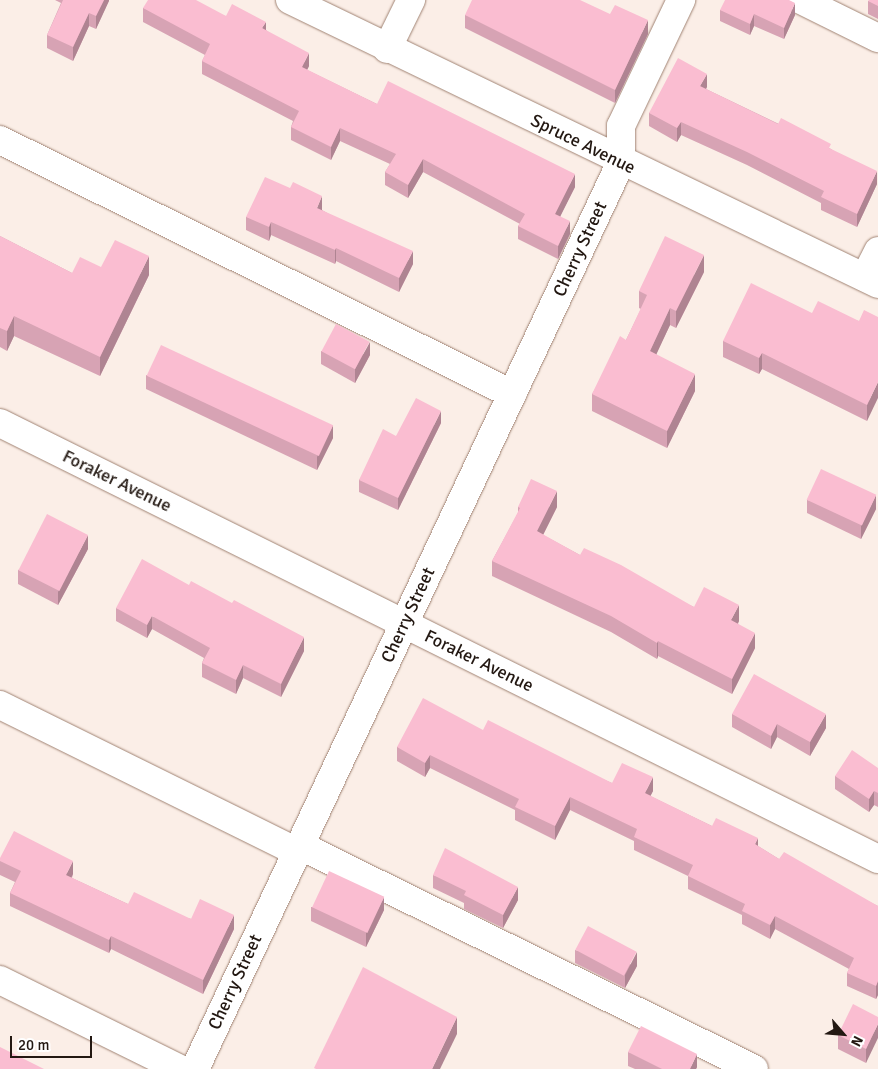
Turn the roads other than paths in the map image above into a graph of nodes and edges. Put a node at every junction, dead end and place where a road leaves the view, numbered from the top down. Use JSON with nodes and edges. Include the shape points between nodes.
{"nodes":[{"id":1,"x":290,"y":0,"type":"edge"},
{"id":2,"x":411,"y":0,"type":"edge"},
{"id":3,"x":681,"y":0,"type":"edge"},
{"id":4,"x":801,"y":0,"type":"edge"},
{"id":5,"x":878,"y":38,"type":"edge"},
{"id":6,"x":387,"y":49,"type":"junction"},
{"id":7,"x":0,"y":140,"type":"edge"},
{"id":8,"x":621,"y":162,"type":"junction"},
{"id":9,"x":878,"y":251,"type":"edge"},
{"id":10,"x":871,"y":280,"type":"edge"},
{"id":11,"x":512,"y":394,"type":"junction"},
{"id":12,"x":0,"y":423,"type":"edge"},
{"id":13,"x":404,"y":623,"type":"junction"},
{"id":14,"x":0,"y":705,"type":"edge"},
{"id":15,"x":298,"y":848,"type":"junction"},
{"id":16,"x":878,"y":859,"type":"edge"},
{"id":17,"x":0,"y":980,"type":"edge"},
{"id":18,"x":180,"y":1069,"type":"edge"},
{"id":19,"x":195,"y":1069,"type":"edge"},
{"id":20,"x":754,"y":1069,"type":"edge"}],
"edges":[{"from":1,"to":6,"type":"street","name":"Spruce Avenue"},
{"from":2,"to":6,"type":"street"},
{"from":3,"to":8,"type":"street","via":[[621,126]]},
{"from":4,"to":5,"type":"street"},
{"from":6,"to":8,"type":"street","name":"Spruce Avenue"},
{"from":7,"to":11,"type":"street"},
{"from":8,"to":10,"type":"street","name":"Spruce Avenue"},
{"from":8,"to":11,"type":"street","name":"Cherry Street"},
{"from":9,"to":10,"type":"street"},
{"from":11,"to":13,"type":"street","name":"Cherry Street"},
{"from":12,"to":13,"type":"street","name":"Foraker Avenue"},
{"from":13,"to":15,"type":"street","name":"Cherry Street"},
{"from":13,"to":16,"type":"street","name":"Foraker Avenue"},
{"from":14,"to":15,"type":"street"},
{"from":15,"to":19,"type":"street","name":"Cherry Street"},
{"from":15,"to":20,"type":"street"},
{"from":17,"to":18,"type":"street"}]}
